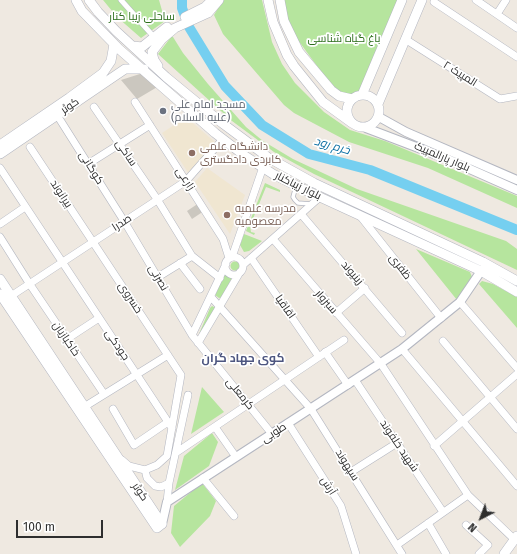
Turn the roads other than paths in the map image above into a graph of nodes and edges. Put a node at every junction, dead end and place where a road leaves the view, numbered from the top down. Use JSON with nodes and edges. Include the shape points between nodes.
{"nodes":[{"id":1,"x":76,"y":0,"type":"edge"},
{"id":2,"x":89,"y":0,"type":"edge"},
{"id":3,"x":121,"y":0,"type":"edge"},
{"id":4,"x":212,"y":0,"type":"edge"},
{"id":5,"x":219,"y":0,"type":"edge"},
{"id":6,"x":268,"y":0,"type":"edge"},
{"id":7,"x":280,"y":0,"type":"edge"},
{"id":8,"x":402,"y":0,"type":"edge"},
{"id":9,"x":422,"y":0,"type":"edge"},
{"id":10,"x":476,"y":0,"type":"edge"},
{"id":11,"x":506,"y":0,"type":"edge"},
{"id":12,"x":434,"y":2,"type":"dead end"},
{"id":13,"x":200,"y":14,"type":"junction"},
{"id":14,"x":497,"y":14,"type":"junction"},
{"id":15,"x":174,"y":25,"type":"junction"},
{"id":16,"x":517,"y":28,"type":"edge"},
{"id":17,"x":154,"y":37,"type":"junction"},
{"id":18,"x":405,"y":39,"type":"junction"},
{"id":19,"x":114,"y":44,"type":"junction"},
{"id":20,"x":133,"y":46,"type":"junction"},
{"id":21,"x":517,"y":57,"type":"edge"},
{"id":22,"x":144,"y":69,"type":"junction"},
{"id":23,"x":106,"y":76,"type":"junction"},
{"id":24,"x":166,"y":77,"type":"junction"},
{"id":25,"x":362,"y":95,"type":"junction"},
{"id":26,"x":517,"y":96,"type":"edge"},
{"id":27,"x":352,"y":99,"type":"junction"},
{"id":28,"x":135,"y":102,"type":"dead end"},
{"id":29,"x":378,"y":104,"type":"junction"},
{"id":30,"x":94,"y":106,"type":"dead end"},
{"id":31,"x":57,"y":115,"type":"junction"},
{"id":32,"x":379,"y":117,"type":"junction"},
{"id":33,"x":352,"y":123,"type":"junction"},
{"id":34,"x":150,"y":125,"type":"junction"},
{"id":35,"x":366,"y":128,"type":"junction"},
{"id":36,"x":29,"y":130,"type":"junction"},
{"id":37,"x":223,"y":139,"type":"junction"},
{"id":38,"x":120,"y":144,"type":"junction"},
{"id":39,"x":0,"y":145,"type":"edge"},
{"id":40,"x":30,"y":147,"type":"dead end"},
{"id":41,"x":0,"y":154,"type":"edge"},
{"id":42,"x":88,"y":164,"type":"junction"},
{"id":43,"x":277,"y":164,"type":"junction"},
{"id":44,"x":263,"y":167,"type":"junction"},
{"id":45,"x":0,"y":168,"type":"edge"},
{"id":46,"x":272,"y":174,"type":"junction"},
{"id":47,"x":517,"y":180,"type":"edge"},
{"id":48,"x":186,"y":181,"type":"junction"},
{"id":49,"x":296,"y":185,"type":"junction"},
{"id":50,"x":517,"y":190,"type":"edge"},
{"id":51,"x":320,"y":197,"type":"junction"},
{"id":52,"x":158,"y":199,"type":"junction"},
{"id":53,"x":313,"y":204,"type":"junction"},
{"id":54,"x":25,"y":207,"type":"junction"},
{"id":55,"x":301,"y":214,"type":"junction"},
{"id":56,"x":359,"y":215,"type":"junction"},
{"id":57,"x":124,"y":221,"type":"junction"},
{"id":58,"x":0,"y":224,"type":"edge"},
{"id":59,"x":0,"y":237,"type":"edge"},
{"id":60,"x":273,"y":239,"type":"junction"},
{"id":61,"x":92,"y":242,"type":"junction"},
{"id":62,"x":192,"y":256,"type":"junction"},
{"id":63,"x":251,"y":258,"type":"junction"},
{"id":64,"x":229,"y":260,"type":"junction"},
{"id":65,"x":62,"y":262,"type":"junction"},
{"id":66,"x":180,"y":263,"type":"junction"},
{"id":67,"x":484,"y":268,"type":"junction"},
{"id":68,"x":242,"y":269,"type":"junction"},
{"id":69,"x":158,"y":277,"type":"junction"},
{"id":70,"x":220,"y":278,"type":"junction"},
{"id":71,"x":0,"y":279,"type":"edge"},
{"id":72,"x":517,"y":281,"type":"edge"},
{"id":73,"x":29,"y":283,"type":"junction"},
{"id":74,"x":365,"y":288,"type":"junction"},
{"id":75,"x":200,"y":289,"type":"dead end"},
{"id":76,"x":517,"y":292,"type":"edge"},
{"id":77,"x":5,"y":297,"type":"edge"},
{"id":78,"x":211,"y":298,"type":"junction"},
{"id":79,"x":460,"y":302,"type":"junction"},
{"id":80,"x":220,"y":307,"type":"junction"},
{"id":81,"x":336,"y":313,"type":"junction"},
{"id":82,"x":99,"y":318,"type":"junction"},
{"id":83,"x":441,"y":318,"type":"junction"},
{"id":84,"x":402,"y":333,"type":"dead end"},
{"id":85,"x":192,"y":335,"type":"junction"},
{"id":86,"x":67,"y":339,"type":"junction"},
{"id":87,"x":344,"y":340,"type":"dead end"},
{"id":88,"x":443,"y":341,"type":"dead end"},
{"id":89,"x":198,"y":343,"type":"junction"},
{"id":90,"x":402,"y":349,"type":"junction"},
{"id":91,"x":322,"y":354,"type":"junction"},
{"id":92,"x":168,"y":355,"type":"junction"},
{"id":93,"x":381,"y":364,"type":"junction"},
{"id":94,"x":517,"y":368,"type":"edge"},
{"id":95,"x":137,"y":374,"type":"junction"},
{"id":96,"x":517,"y":374,"type":"edge"},
{"id":97,"x":286,"y":379,"type":"junction"},
{"id":98,"x":351,"y":383,"type":"junction"},
{"id":99,"x":104,"y":394,"type":"junction"},
{"id":100,"x":188,"y":396,"type":"dead end"},
{"id":101,"x":491,"y":397,"type":"junction"},
{"id":102,"x":248,"y":404,"type":"junction"},
{"id":103,"x":81,"y":409,"type":"junction"},
{"id":104,"x":113,"y":409,"type":"dead end"},
{"id":105,"x":311,"y":409,"type":"junction"},
{"id":106,"x":464,"y":420,"type":"junction"},
{"id":107,"x":288,"y":424,"type":"junction"},
{"id":108,"x":170,"y":425,"type":"junction"},
{"id":109,"x":215,"y":427,"type":"junction"},
{"id":110,"x":517,"y":429,"type":"edge"},
{"id":111,"x":272,"y":434,"type":"junction"},
{"id":112,"x":397,"y":443,"type":"junction"},
{"id":113,"x":434,"y":446,"type":"junction"},
{"id":114,"x":111,"y":449,"type":"junction"},
{"id":115,"x":177,"y":452,"type":"junction"},
{"id":116,"x":236,"y":457,"type":"junction"},
{"id":117,"x":145,"y":470,"type":"junction"},
{"id":118,"x":351,"y":472,"type":"junction"},
{"id":119,"x":203,"y":478,"type":"junction"},
{"id":120,"x":169,"y":483,"type":"junction"},
{"id":121,"x":517,"y":486,"type":"edge"},
{"id":122,"x":468,"y":495,"type":"junction"},
{"id":123,"x":166,"y":502,"type":"junction"},
{"id":124,"x":443,"y":512,"type":"junction"},
{"id":125,"x":234,"y":516,"type":"dead end"},
{"id":126,"x":428,"y":523,"type":"junction"},
{"id":127,"x":162,"y":524,"type":"junction"},
{"id":128,"x":466,"y":524,"type":"dead end"},
{"id":129,"x":516,"y":539,"type":"edge"},
{"id":130,"x":396,"y":545,"type":"junction"},
{"id":131,"x":356,"y":554,"type":"edge"},
{"id":132,"x":402,"y":554,"type":"edge"},
{"id":133,"x":446,"y":554,"type":"edge"},
{"id":134,"x":479,"y":554,"type":"edge"},
{"id":135,"x":504,"y":554,"type":"edge"}],
"edges":[{"from":1,"to":19,"type":"main road","name":"بلوار زیباکنار","via":[[82,11]]},
{"from":2,"to":20,"type":"main road","name":"بلوار زیباکنار"},
{"from":3,"to":17,"type":"street"},
{"from":4,"to":13,"type":"main road"},
{"from":5,"to":13,"type":"main road","via":[[208,13]]},
{"from":6,"to":33,"type":"main road","via":[[273,22],[294,66],[323,102]]},
{"from":7,"to":27,"type":"main road","via":[[284,21],[298,52],[331,90],[339,96]]},
{"from":8,"to":25,"type":"main road"},
{"from":9,"to":18,"type":"main road"},
{"from":10,"to":14,"type":"street"},
{"from":11,"to":14,"type":"street"},
{"from":12,"to":21,"type":"street"},
{"from":13,"to":15,"type":"main road"},
{"from":14,"to":16,"type":"street"},
{"from":15,"to":17,"type":"main road"},
{"from":15,"to":24,"type":"main road","via":[[152,52],[154,60]]},
{"from":17,"to":20,"type":"main road","via":[[142,47]]},
{"from":18,"to":26,"type":"street","name":"المپیک ۲","via":[[500,99]]},
{"from":18,"to":29,"type":"main road"},
{"from":19,"to":22,"type":"main road","name":"بلوار زیباکنار"},
{"from":19,"to":23,"type":"main road","name":"کوثر"},
{"from":20,"to":24,"type":"main road","name":"بلوار زیباکنار"},
{"from":22,"to":23,"type":"main road","name":"کوثر","via":[[124,69]]},
{"from":22,"to":37,"type":"main road","name":"بلوار زیباکنار"},
{"from":23,"to":31,"type":"main road","name":"کوثر"},
{"from":23,"to":36,"type":"main road","name":"کوثر"},
{"from":24,"to":43,"type":"main road","name":"بلوار زیباکنار"},
{"from":25,"to":27,"type":"main road"},
{"from":25,"to":29,"type":"main road","via":[[371,97]]},
{"from":27,"to":33,"type":"main road","via":[[347,108]]},
{"from":28,"to":34,"type":"street","name":"زارعی"},
{"from":29,"to":32,"type":"main road"},
{"from":30,"to":38,"type":"street","name":"ساکی"},
{"from":31,"to":36,"type":"main road","name":"کوثر"},
{"from":31,"to":42,"type":"street","name":"کوگانی"},
{"from":32,"to":35,"type":"main road"},
{"from":32,"to":47,"type":"street","name":"بلوار پارالمپیک","via":[[406,132]]},
{"from":33,"to":35,"type":"main road"},
{"from":34,"to":38,"type":"street"},
{"from":34,"to":48,"type":"street","name":"زارعی"},
{"from":35,"to":50,"type":"street","name":"بلوار پارالمپیک","via":[[438,155]]},
{"from":36,"to":39,"type":"main road","name":"کوثر"},
{"from":36,"to":41,"type":"main road","name":"کوثر"},
{"from":37,"to":44,"type":"main road","name":"بلوار زیباکنار"},
{"from":37,"to":48,"type":"street","name":"صدرا"},
{"from":38,"to":42,"type":"street"},
{"from":38,"to":52,"type":"street","name":"ساکی"},
{"from":40,"to":61,"type":"street","name":"بیرانوند"},
{"from":42,"to":57,"type":"street","name":"کوگانی"},
{"from":43,"to":46,"type":"main road"},
{"from":43,"to":67,"type":"main road","name":"بلوار زیباکنار"},
{"from":44,"to":46,"type":"main road","name":"بلوار زیباکنار"},
{"from":44,"to":64,"type":"street"},
{"from":45,"to":54,"type":"street","name":"جودکی"},
{"from":46,"to":49,"type":"main road","name":"بلوار زیباکنار"},
{"from":48,"to":52,"type":"street","name":"صدرا"},
{"from":48,"to":64,"type":"street","name":"زارعی","via":[[223,239]]},
{"from":49,"to":51,"type":"main road","name":"بلوار زیباکنار"},
{"from":49,"to":53,"type":"lane","via":[[295,200],[298,203]]},
{"from":51,"to":53,"type":"street"},
{"from":51,"to":56,"type":"main road","name":"بلوار زیباکنار"},
{"from":52,"to":57,"type":"street","name":"صدرا"},
{"from":52,"to":62,"type":"street","name":"ساکی"},
{"from":53,"to":55,"type":"street"},
{"from":54,"to":58,"type":"street"},
{"from":54,"to":65,"type":"street","name":"جودکی"},
{"from":55,"to":60,"type":"street"},
{"from":55,"to":74,"type":"street","name":"زینیوند"},
{"from":56,"to":67,"type":"main road","name":"بلوار زیباکنار"},
{"from":56,"to":83,"type":"street","name":"ظفری"},
{"from":57,"to":61,"type":"street","name":"صدرا"},
{"from":57,"to":69,"type":"street","name":"نصرتی"},
{"from":59,"to":73,"type":"street","name":"خاکبازیان"},
{"from":60,"to":63,"type":"street"},
{"from":60,"to":81,"type":"street","name":"سبزوار"},
{"from":61,"to":65,"type":"street","name":"صدرا"},
{"from":61,"to":92,"type":"street","name":"خسروی"},
{"from":62,"to":66,"type":"street"},
{"from":62,"to":70,"type":"street"},
{"from":63,"to":68,"type":"street"},
{"from":63,"to":91,"type":"street","name":"اقاقیا"},
{"from":64,"to":68,"type":"street","via":[[238,258]]},
{"from":64,"to":68,"type":"street","via":[[227,271],[230,274],[237,274]]},
{"from":64,"to":70,"type":"street"},
{"from":65,"to":73,"type":"street","name":"صدرا"},
{"from":65,"to":82,"type":"street","name":"جودکی"},
{"from":66,"to":69,"type":"street"},
{"from":66,"to":75,"type":"street"},
{"from":67,"to":72,"type":"main road","name":"بلوار زیباکنار"},
{"from":67,"to":76,"type":"main road","name":"بلوار زیباکنار"},
{"from":67,"to":79,"type":"street","name":"طوبی"},
{"from":68,"to":80,"type":"street"},
{"from":69,"to":85,"type":"street","name":"نصرتی"},
{"from":70,"to":78,"type":"street"},
{"from":71,"to":77,"type":"main road","name":"کوثر"},
{"from":73,"to":77,"type":"street","name":"صدرا"},
{"from":73,"to":86,"type":"street","name":"خاکبازیان"},
{"from":74,"to":81,"type":"street"},
{"from":74,"to":84,"type":"street","name":"زینیوند"},
{"from":77,"to":103,"type":"main road","name":"کوثر"},
{"from":78,"to":80,"type":"street","name":"سپهوند"},
{"from":78,"to":85,"type":"street"},
{"from":79,"to":83,"type":"street","name":"طوبی"},
{"from":79,"to":94,"type":"street"},
{"from":80,"to":89,"type":"street"},
{"from":80,"to":97,"type":"street","name":"سپهوند"},
{"from":81,"to":93,"type":"street","name":"سبزوار"},
{"from":82,"to":86,"type":"street"},
{"from":82,"to":95,"type":"street","name":"جودکی"},
{"from":83,"to":90,"type":"street","name":"طوبی"},
{"from":85,"to":89,"type":"street","name":"کرمعلی"},
{"from":86,"to":99,"type":"street","name":"خاکبازیان"},
{"from":87,"to":91,"type":"street"},
{"from":88,"to":101,"type":"street"},
{"from":89,"to":102,"type":"street","name":"کرمعلی"},
{"from":90,"to":93,"type":"street","name":"طوبی"},
{"from":90,"to":106,"type":"street"},
{"from":91,"to":97,"type":"street"},
{"from":91,"to":98,"type":"street","name":"اقاقیا"},
{"from":92,"to":95,"type":"street"},
{"from":92,"to":108,"type":"street","name":"خسروی","via":[[181,375]]},
{"from":93,"to":98,"type":"street","name":"طوبی"},
{"from":93,"to":113,"type":"street"},
{"from":95,"to":99,"type":"street"},
{"from":95,"to":108,"type":"street","name":"جودکی"},
{"from":96,"to":101,"type":"street"},
{"from":97,"to":102,"type":"street"},
{"from":97,"to":105,"type":"street","name":"سپهوند"},
{"from":98,"to":105,"type":"street","name":"طوبی"},
{"from":98,"to":112,"type":"street","name":"شهید خلفوند"},
{"from":99,"to":103,"type":"street"},
{"from":100,"to":115,"type":"street"},
{"from":101,"to":106,"type":"street"},
{"from":101,"to":110,"type":"street"},
{"from":102,"to":109,"type":"street"},
{"from":102,"to":111,"type":"street","name":"کرمعلی"},
{"from":103,"to":114,"type":"main road","name":"کوثر"},
{"from":103,"to":127,"type":"main road","name":"کوثر","via":[[157,528]]},
{"from":104,"to":108,"type":"street","via":[[134,445]]},
{"from":105,"to":107,"type":"street","name":"طوبی"},
{"from":105,"to":118,"type":"street","name":"سپهوند"},
{"from":106,"to":113,"type":"street"},
{"from":106,"to":121,"type":"street"},
{"from":107,"to":111,"type":"street","name":"طوبی"},
{"from":107,"to":131,"type":"street","name":"آرش","via":[[341,506]]},
{"from":108,"to":117,"type":"street","via":[[167,456],[157,465]]},
{"from":109,"to":115,"type":"street"},
{"from":109,"to":116,"type":"street"},
{"from":111,"to":116,"type":"street","name":"طوبی"},
{"from":112,"to":118,"type":"street"},
{"from":112,"to":124,"type":"street","name":"شهید خلفوند"},
{"from":113,"to":122,"type":"street"},
{"from":114,"to":117,"type":"street","via":[[129,466]]},
{"from":114,"to":127,"type":"main road","name":"کوثر"},
{"from":115,"to":120,"type":"street"},
{"from":116,"to":119,"type":"street","name":"طوبی"},
{"from":117,"to":120,"type":"street","via":[[147,478],[155,486],[160,487]]},
{"from":118,"to":130,"type":"street","name":"سپهوند"},
{"from":119,"to":123,"type":"street","name":"طوبی"},
{"from":119,"to":125,"type":"street"},
{"from":120,"to":123,"type":"street"},
{"from":122,"to":124,"type":"street"},
{"from":122,"to":129,"type":"street"},
{"from":123,"to":127,"type":"street"},
{"from":124,"to":126,"type":"street"},
{"from":126,"to":130,"type":"street"},
{"from":126,"to":133,"type":"street"},
{"from":128,"to":134,"type":"street","via":[[488,545]]},
{"from":129,"to":135,"type":"main road"},
{"from":130,"to":132,"type":"street","name":"سپهوند"}]}
